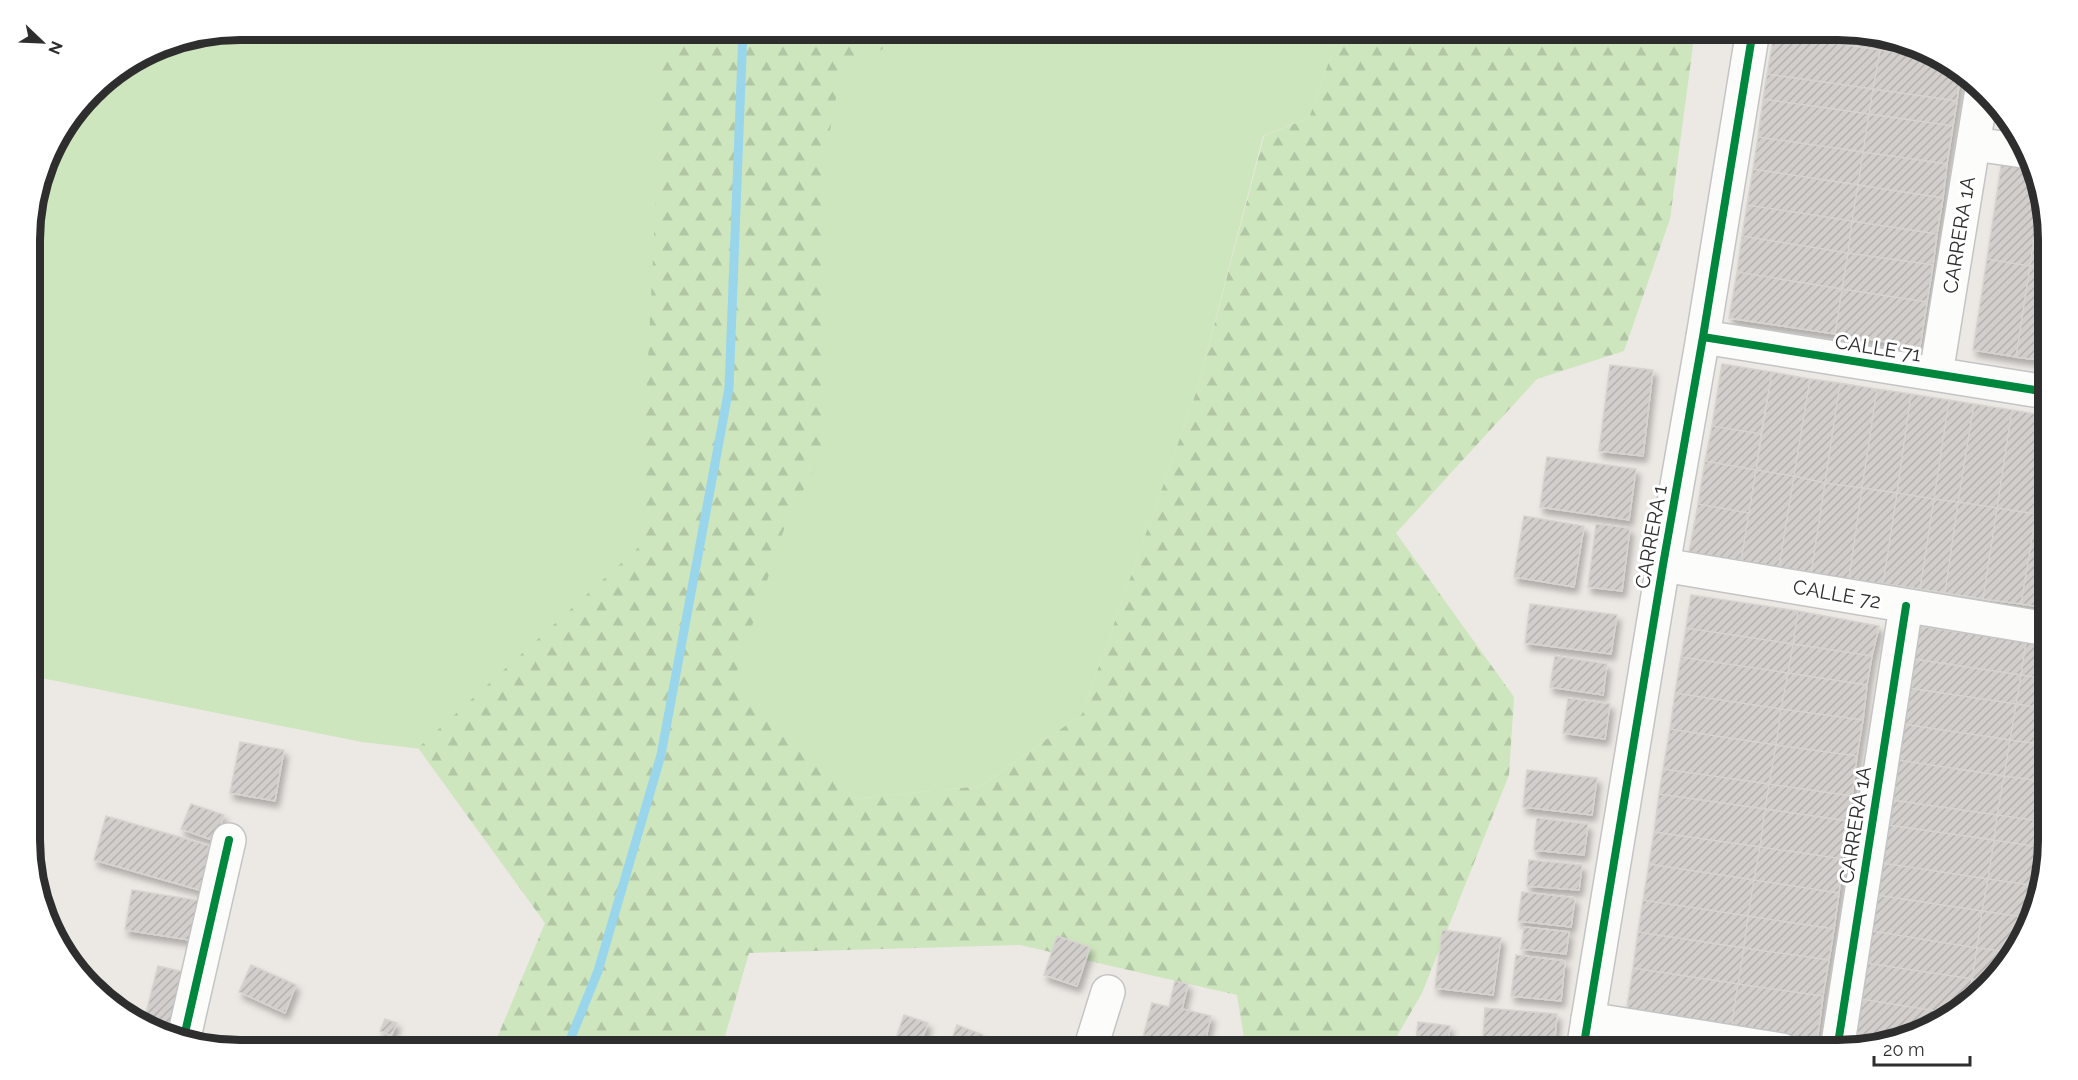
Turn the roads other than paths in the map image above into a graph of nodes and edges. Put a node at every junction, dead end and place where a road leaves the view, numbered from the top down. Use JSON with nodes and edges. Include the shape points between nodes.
{"nodes":[{"id":1,"x":1751,"y":40,"type":"edge"},
{"id":2,"x":1980,"y":101,"type":"edge"},
{"id":3,"x":1974,"y":144,"type":"junction"},
{"id":4,"x":2016,"y":150,"type":"edge"},
{"id":5,"x":1703,"y":337,"type":"junction"},
{"id":6,"x":1936,"y":374,"type":"junction"},
{"id":7,"x":2038,"y":391,"type":"edge"},
{"id":8,"x":1663,"y":565,"type":"junction"},
{"id":9,"x":1906,"y":606,"type":"junction"},
{"id":10,"x":2038,"y":628,"type":"edge"},
{"id":11,"x":229,"y":840,"type":"dead end"},
{"id":12,"x":1108,"y":992,"type":"dead end"},
{"id":13,"x":185,"y":1032,"type":"edge"},
{"id":14,"x":1586,"y":1034,"type":"edge"},
{"id":15,"x":1093,"y":1039,"type":"edge"},
{"id":16,"x":1649,"y":1039,"type":"edge"},
{"id":17,"x":1839,"y":1039,"type":"edge"}],
"edges":[{"from":1,"to":5,"type":"street","name":"CARRERA 1"},
{"from":2,"to":3,"type":"street","name":"CARRERA 1A"},
{"from":3,"to":4,"type":"street"},
{"from":3,"to":6,"type":"street","name":"CARRERA 1A"},
{"from":5,"to":6,"type":"street","name":"CALLE 71"},
{"from":5,"to":8,"type":"street","name":"CARRERA 1"},
{"from":6,"to":7,"type":"street","name":"CALLE 71"},
{"from":8,"to":9,"type":"street","name":"CALLE 72"},
{"from":8,"to":14,"type":"street","name":"CARRERA 1"},
{"from":9,"to":10,"type":"street","name":"CALLE 72"},
{"from":9,"to":17,"type":"street","name":"CARRERA 1A"},
{"from":11,"to":13,"type":"street"},
{"from":12,"to":15,"type":"street"},
{"from":14,"to":16,"type":"street"}]}
